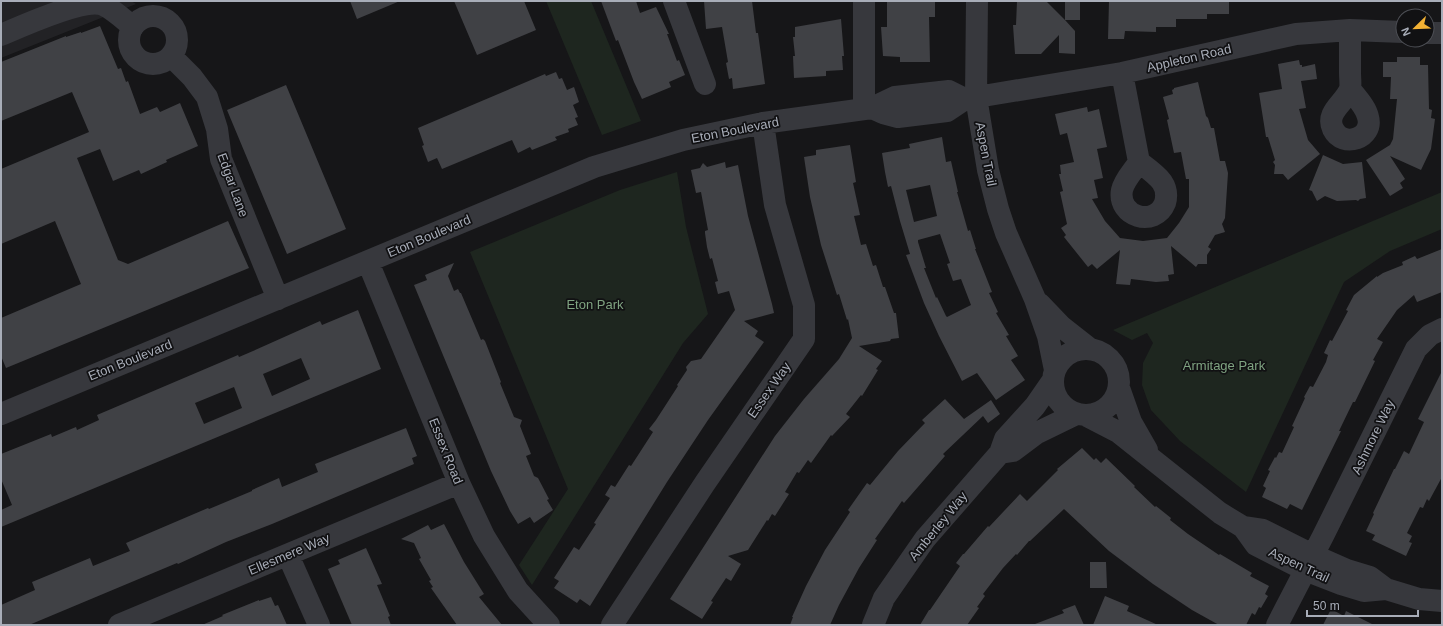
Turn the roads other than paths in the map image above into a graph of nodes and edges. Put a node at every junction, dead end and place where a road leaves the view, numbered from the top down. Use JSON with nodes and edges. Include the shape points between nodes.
{"nodes":[{"id":1,"x":674,"y":1,"type":"edge"},
{"id":2,"x":864,"y":1,"type":"edge"},
{"id":3,"x":977,"y":1,"type":"edge"},
{"id":4,"x":133,"y":27,"type":"junction"},
{"id":5,"x":1350,"y":30,"type":"junction"},
{"id":6,"x":1395,"y":32,"type":"edge"},
{"id":7,"x":1,"y":35,"type":"edge"},
{"id":8,"x":171,"y":56,"type":"junction"},
{"id":9,"x":1122,"y":73,"type":"junction"},
{"id":10,"x":705,"y":84,"type":"dead end"},
{"id":11,"x":1350,"y":88,"type":"dead end"},
{"id":12,"x":970,"y":98,"type":"junction"},
{"id":13,"x":868,"y":108,"type":"junction"},
{"id":14,"x":763,"y":123,"type":"junction"},
{"id":15,"x":1140,"y":162,"type":"dead end"},
{"id":16,"x":368,"y":262,"type":"junction"},
{"id":17,"x":278,"y":299,"type":"junction"},
{"id":18,"x":1035,"y":299,"type":"junction"},
{"id":19,"x":1442,"y":329,"type":"edge"},
{"id":20,"x":1090,"y":349,"type":"junction"},
{"id":21,"x":1054,"y":375,"type":"junction"},
{"id":22,"x":1119,"y":388,"type":"junction"},
{"id":23,"x":1,"y":414,"type":"edge"},
{"id":24,"x":1082,"y":415,"type":"junction"},
{"id":25,"x":1000,"y":454,"type":"junction"},
{"id":26,"x":1153,"y":460,"type":"junction"},
{"id":27,"x":460,"y":484,"type":"junction"},
{"id":28,"x":288,"y":555,"type":"junction"},
{"id":29,"x":1309,"y":563,"type":"junction"},
{"id":30,"x":1442,"y":601,"type":"edge"},
{"id":31,"x":119,"y":625,"type":"edge"},
{"id":32,"x":319,"y":625,"type":"edge"},
{"id":33,"x":549,"y":625,"type":"edge"},
{"id":34,"x":612,"y":625,"type":"edge"},
{"id":35,"x":873,"y":625,"type":"edge"},
{"id":36,"x":1277,"y":625,"type":"edge"}],
"edges":[{"from":1,"to":10,"type":"street"},
{"from":2,"to":13,"type":"street"},
{"from":3,"to":12,"type":"street","name":"Aspen Trail"},
{"from":4,"to":7,"type":"street","via":[[102,4],[93,3],[72,6]]},
{"from":4,"to":8,"type":"street","via":[[130,34],[132,50],[142,61],[158,63]]},
{"from":4,"to":8,"type":"street","via":[[138,21],[153,16],[167,21],[173,27],[177,41]]},
{"from":5,"to":6,"type":"street","name":"Appleton Road"},
{"from":5,"to":9,"type":"street","name":"Appleton Road","via":[[1296,34]]},
{"from":5,"to":11,"type":"street"},
{"from":8,"to":17,"type":"street","name":"Edgar Lane","via":[[207,97],[217,129],[221,160]]},
{"from":9,"to":12,"type":"street","name":"Appleton Road"},
{"from":9,"to":15,"type":"street"},
{"from":12,"to":13,"type":"street","name":"Eton Boulevard","via":[[949,91],[896,97]]},
{"from":12,"to":18,"type":"street","name":"Aspen Trail","via":[[998,209],[1015,256]]},
{"from":13,"to":14,"type":"street","name":"Eton Boulevard"},
{"from":14,"to":16,"type":"street","name":"Eton Boulevard","via":[[683,140],[594,168]]},
{"from":14,"to":34,"type":"street","name":"Essex Way","via":[[775,205],[804,305],[804,339]]},
{"from":16,"to":17,"type":"street","name":"Eton Boulevard"},
{"from":16,"to":27,"type":"street","name":"Essex Road"},
{"from":17,"to":23,"type":"street","name":"Eton Boulevard"},
{"from":18,"to":20,"type":"street","name":"Aspen Trail","via":[[1062,328]]},
{"from":18,"to":21,"type":"street","name":"Aspen Trail","via":[[1048,336]]},
{"from":19,"to":29,"type":"street","name":"Ashmore Way","via":[[1430,335],[1416,349]]},
{"from":20,"to":21,"type":"street","via":[[1069,354],[1061,360]]},
{"from":20,"to":22,"type":"street","name":"Aspen Trail","via":[[1109,358],[1119,377]]},
{"from":21,"to":24,"type":"street","name":"Aspen Trail","via":[[1054,390],[1058,401],[1066,409]]},
{"from":21,"to":25,"type":"street","name":"Amberley Way","via":[[1035,406],[1005,439]]},
{"from":22,"to":24,"type":"street","via":[[1115,399],[1108,407],[1098,413]]},
{"from":22,"to":26,"type":"street","name":"Aspen Trail","via":[[1131,422]]},
{"from":24,"to":25,"type":"street","name":"Amberley Way","via":[[1037,433],[1014,451]]},
{"from":24,"to":26,"type":"street","name":"Aspen Trail","via":[[1118,432]]},
{"from":25,"to":35,"type":"street","name":"Amberley Way","via":[[925,539],[884,598]]},
{"from":26,"to":29,"type":"street","name":"Aspen Trail","via":[[1220,513],[1243,527],[1263,530]]},
{"from":27,"to":28,"type":"street","name":"Ellesmere Way"},
{"from":27,"to":33,"type":"street","name":"Essex Road","via":[[484,536],[514,585]]},
{"from":28,"to":31,"type":"street","name":"Ellesmere Way"},
{"from":28,"to":32,"type":"street"},
{"from":29,"to":30,"type":"street","name":"Aspen Trail","via":[[1370,577],[1386,589]]},
{"from":29,"to":36,"type":"street","name":"Ashmore Way"}]}
